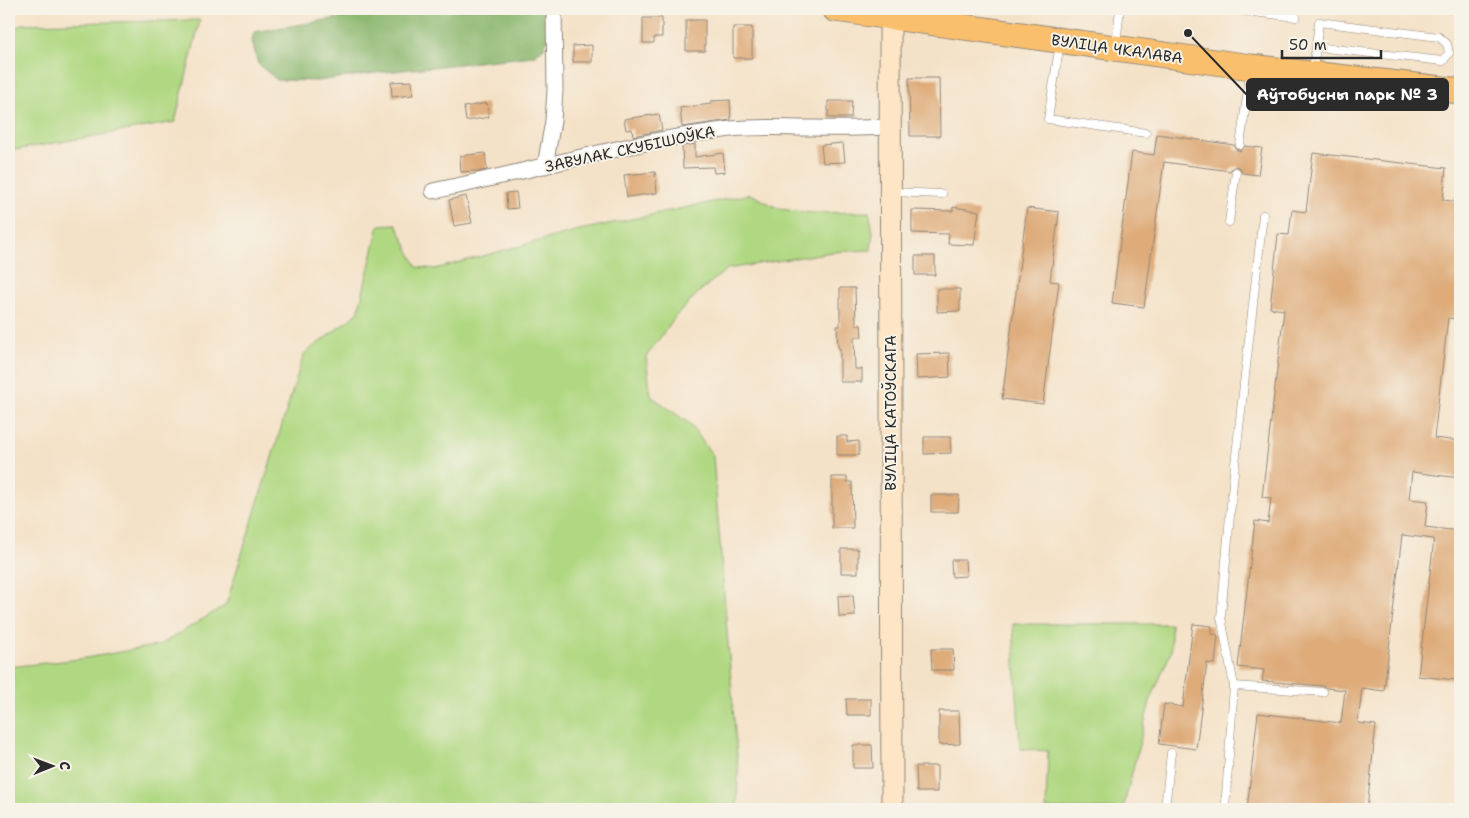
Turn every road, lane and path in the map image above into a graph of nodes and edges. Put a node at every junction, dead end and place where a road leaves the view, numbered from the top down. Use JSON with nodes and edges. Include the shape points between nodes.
{"nodes":[{"id":1,"x":554,"y":9,"type":"edge"},
{"id":2,"x":835,"y":9,"type":"edge"},
{"id":3,"x":1120,"y":9,"type":"edge"},
{"id":4,"x":1227,"y":9,"type":"edge"},
{"id":5,"x":890,"y":17,"type":"junction"},
{"id":6,"x":1296,"y":17,"type":"dead end"},
{"id":7,"x":1060,"y":41,"type":"junction"},
{"id":8,"x":1316,"y":47,"type":"junction"},
{"id":9,"x":1116,"y":49,"type":"junction"},
{"id":10,"x":1251,"y":68,"type":"junction"},
{"id":11,"x":1313,"y":74,"type":"junction"},
{"id":12,"x":1460,"y":91,"type":"edge"},
{"id":13,"x":890,"y":127,"type":"junction"},
{"id":14,"x":1146,"y":134,"type":"dead end"},
{"id":15,"x":1240,"y":146,"type":"dead end"},
{"id":16,"x":544,"y":166,"type":"junction"},
{"id":17,"x":1236,"y":172,"type":"dead end"},
{"id":18,"x":433,"y":191,"type":"dead end"},
{"id":19,"x":890,"y":192,"type":"junction"},
{"id":20,"x":942,"y":194,"type":"dead end"},
{"id":21,"x":1263,"y":216,"type":"dead end"},
{"id":22,"x":1229,"y":222,"type":"dead end"},
{"id":23,"x":1234,"y":686,"type":"junction"},
{"id":24,"x":1322,"y":692,"type":"dead end"},
{"id":25,"x":1171,"y":753,"type":"dead end"},
{"id":26,"x":892,"y":809,"type":"edge"},
{"id":27,"x":1165,"y":809,"type":"edge"},
{"id":28,"x":1225,"y":809,"type":"edge"}],
"edges":[{"from":1,"to":16,"type":"street","via":[[555,90]]},
{"from":2,"to":5,"type":"highway","name":"ВУЛІЦА ЧКАЛАВА"},
{"from":3,"to":9,"type":"lane"},
{"from":4,"to":6,"type":"lane"},
{"from":5,"to":7,"type":"highway","name":"ВУЛІЦА ЧКАЛАВА"},
{"from":5,"to":13,"type":"main road","name":"ВУЛІЦА КАТОЎСКАГА"},
{"from":7,"to":9,"type":"highway","name":"ВУЛІЦА ЧКАЛАВА"},
{"from":7,"to":14,"type":"lane","via":[[1048,119]]},
{"from":8,"to":8,"type":"lane","via":[[1319,22],[1439,37],[1447,44],[1448,53],[1443,61]]},
{"from":8,"to":11,"type":"lane"},
{"from":9,"to":10,"type":"highway","name":"ВУЛІЦА ЧКАЛАВА"},
{"from":10,"to":11,"type":"highway","name":"ВУЛІЦА ЧКАЛАВА"},
{"from":10,"to":15,"type":"lane"},
{"from":11,"to":12,"type":"highway","name":"ВУЛІЦА ЧКАЛАВА"},
{"from":13,"to":16,"type":"street","name":"ЗАВУЛАК СКУБІШОЎКА","via":[[767,126],[733,129],[676,136]]},
{"from":13,"to":19,"type":"main road","name":"ВУЛІЦА КАТОЎСКАГА"},
{"from":16,"to":18,"type":"street","name":"ЗАВУЛАК СКУБІШОЎКА"},
{"from":17,"to":22,"type":"lane"},
{"from":19,"to":20,"type":"lane"},
{"from":19,"to":26,"type":"main road","name":"ВУЛІЦА КАТОЎСКАГА"},
{"from":21,"to":23,"type":"lane","via":[[1232,482],[1221,617]]},
{"from":23,"to":24,"type":"lane"},
{"from":23,"to":28,"type":"lane"},
{"from":25,"to":27,"type":"lane"}]}
